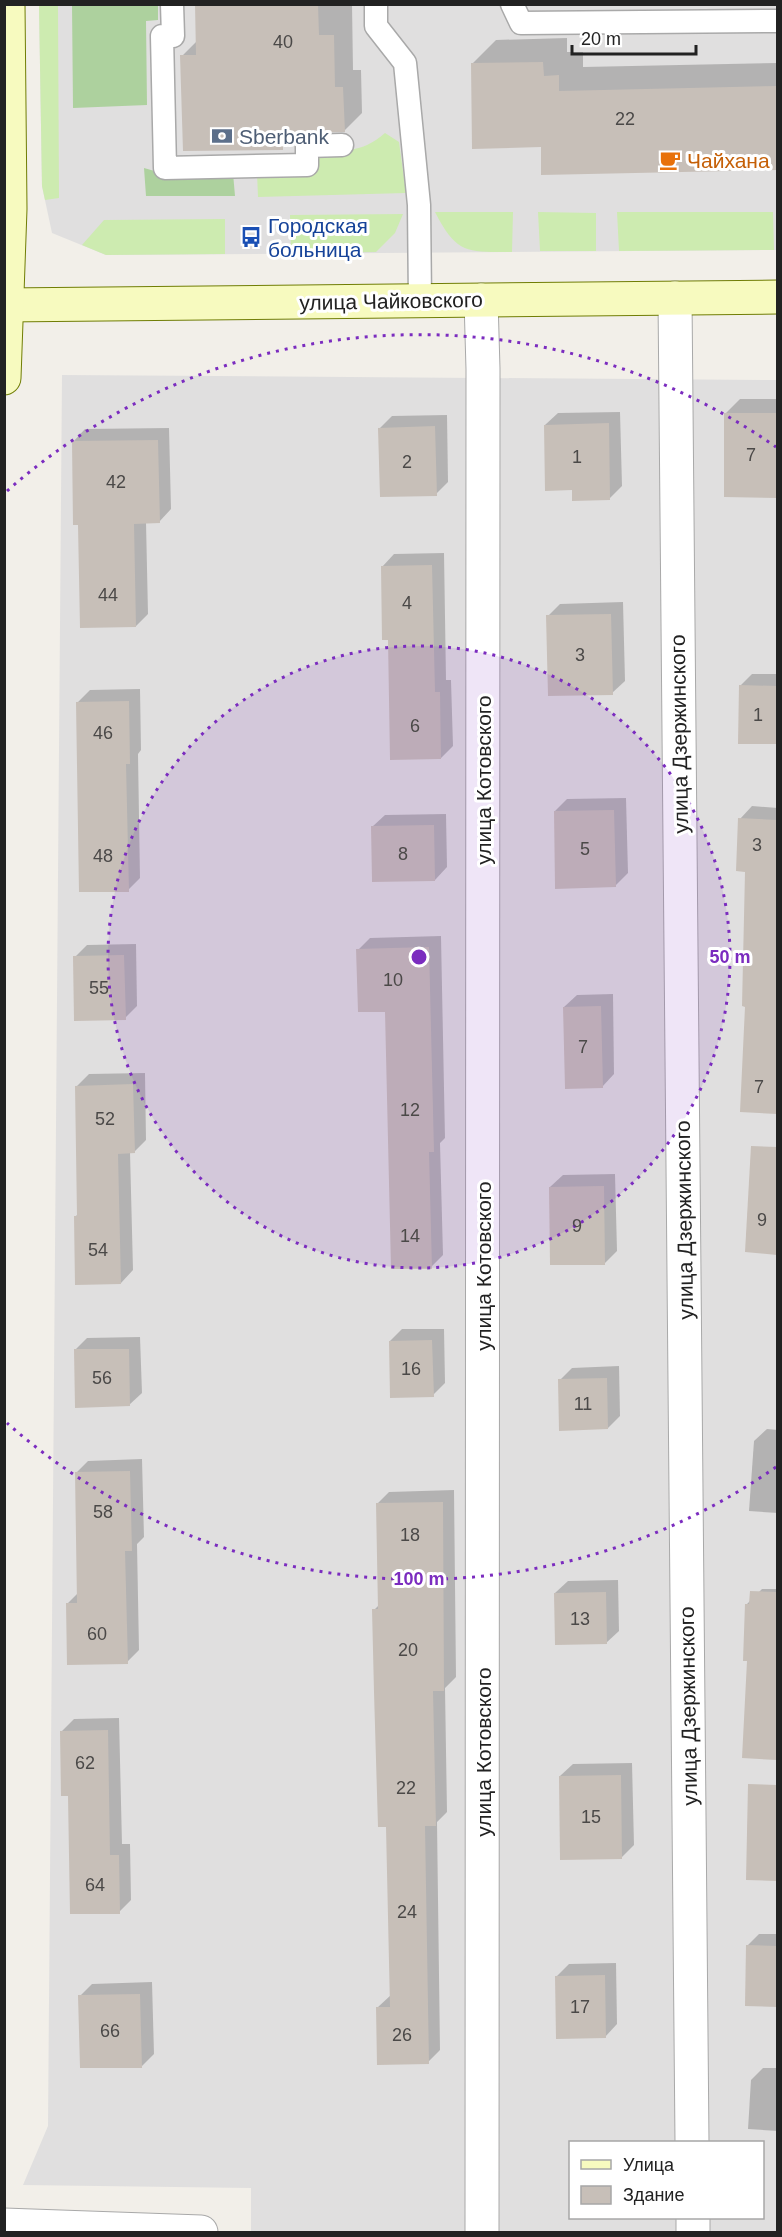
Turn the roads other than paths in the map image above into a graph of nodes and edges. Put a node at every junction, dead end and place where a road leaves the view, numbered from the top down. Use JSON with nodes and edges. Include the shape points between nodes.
{"nodes":[{"id":1,"x":8,"y":4,"type":"edge"},
{"id":2,"x":172,"y":4,"type":"edge"},
{"id":3,"x":376,"y":4,"type":"edge"},
{"id":4,"x":512,"y":4,"type":"edge"},
{"id":5,"x":777,"y":21,"type":"edge"},
{"id":6,"x":342,"y":145,"type":"dead end"},
{"id":7,"x":777,"y":297,"type":"edge"},
{"id":8,"x":675,"y":298,"type":"junction"},
{"id":9,"x":482,"y":300,"type":"junction"},
{"id":10,"x":420,"y":301,"type":"junction"},
{"id":11,"x":6,"y":305,"type":"edge"},
{"id":12,"x":4,"y":378,"type":"edge"},
{"id":13,"x":692,"y":2141,"type":"edge"},
{"id":14,"x":4,"y":2225,"type":"edge"},
{"id":15,"x":201,"y":2232,"type":"edge"},
{"id":16,"x":482,"y":2232,"type":"edge"}],
"edges":[{"from":1,"to":11,"type":"main road","via":[[10,208]]},
{"from":2,"to":6,"type":"lane","via":[[173,36],[162,36],[165,168],[307,165],[307,146]]},
{"from":3,"to":10,"type":"lane","via":[[376,26],[405,63],[419,205]]},
{"from":4,"to":5,"type":"lane","via":[[521,23]]},
{"from":7,"to":8,"type":"main road","name":"улица Чайковского"},
{"from":8,"to":9,"type":"main road","name":"улица Чайковского"},
{"from":8,"to":13,"type":"street","name":"улица Дзержинского"},
{"from":9,"to":10,"type":"main road","name":"улица Чайковского"},
{"from":9,"to":16,"type":"street","name":"улица Котовского"},
{"from":10,"to":11,"type":"main road","name":"улица Чайковского"},
{"from":11,"to":12,"type":"main road"},
{"from":14,"to":15,"type":"street"}]}
